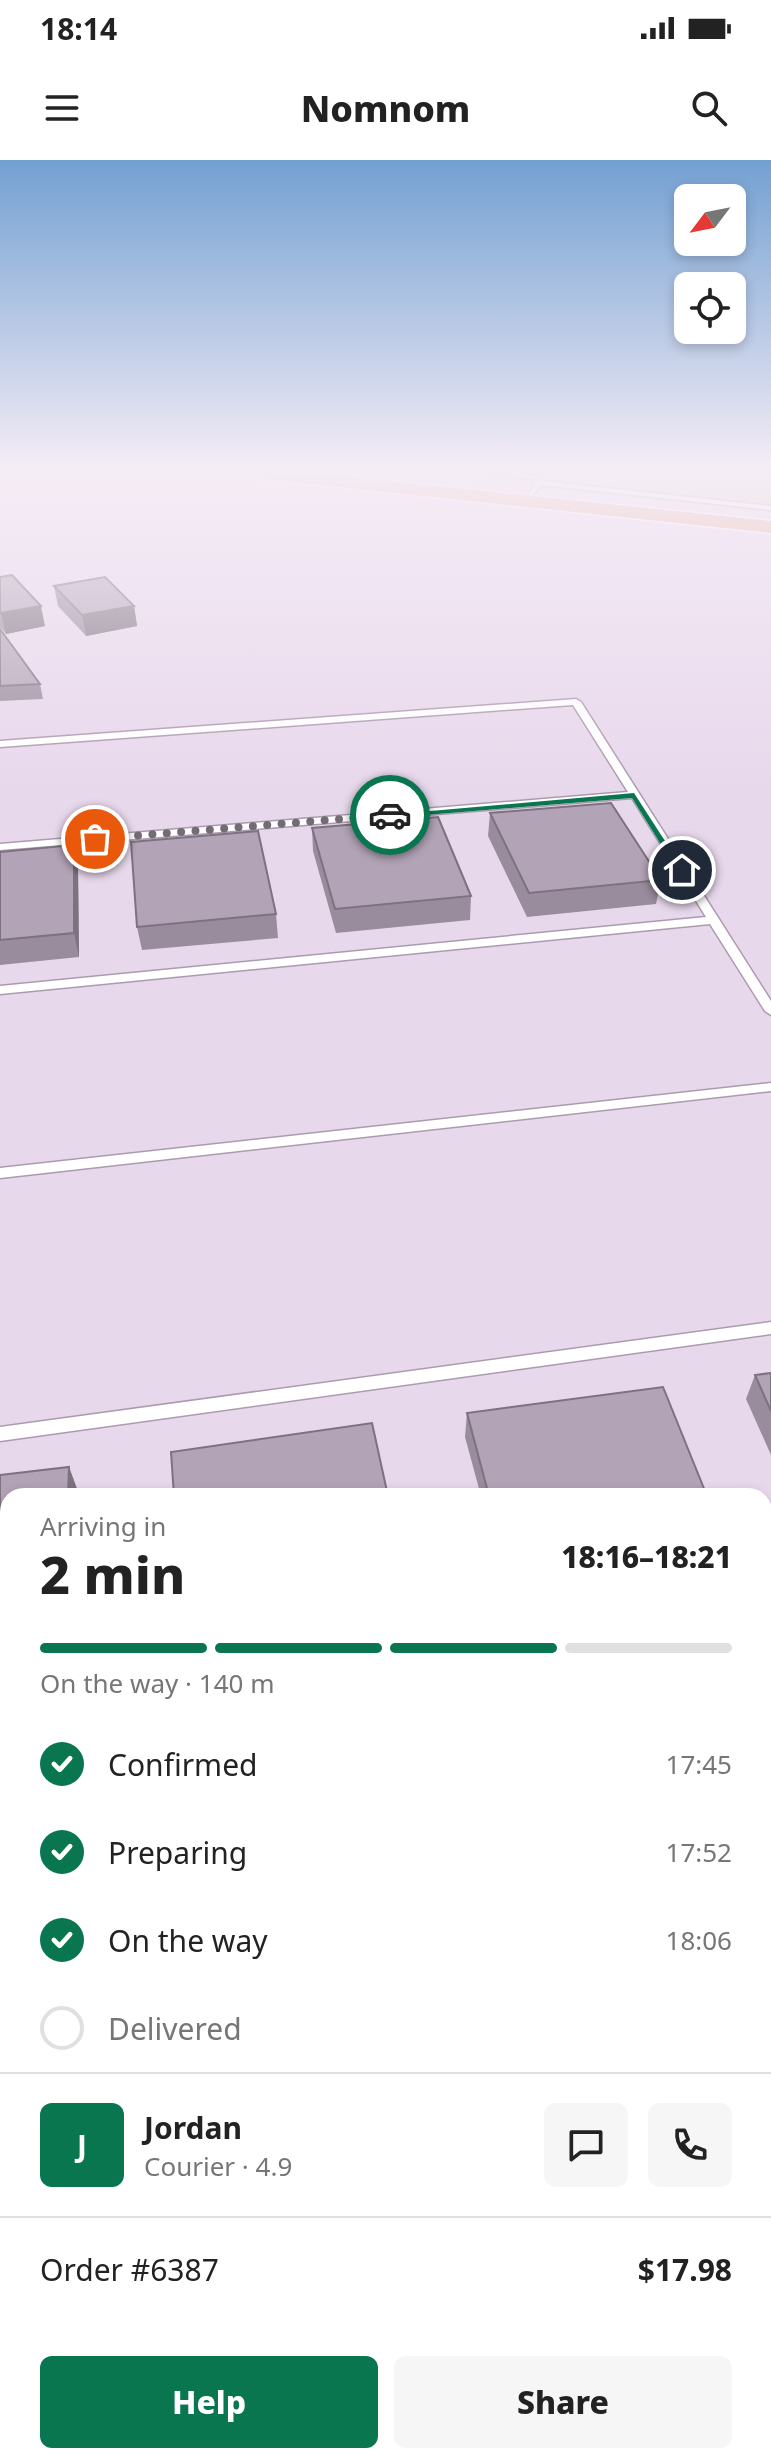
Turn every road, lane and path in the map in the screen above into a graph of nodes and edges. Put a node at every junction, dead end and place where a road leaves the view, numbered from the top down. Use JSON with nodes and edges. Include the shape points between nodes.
{"nodes":[{"id":1,"x":0,"y":744,"type":"edge"},
{"id":2,"x":634,"y":795,"type":"junction"},
{"id":3,"x":0,"y":847,"type":"edge"},
{"id":4,"x":713,"y":920,"type":"junction"},
{"id":5,"x":0,"y":990,"type":"edge"},
{"id":6,"x":771,"y":1011,"type":"edge"},
{"id":7,"x":771,"y":1087,"type":"edge"},
{"id":8,"x":0,"y":1173,"type":"edge"},
{"id":9,"x":771,"y":1328,"type":"edge"},
{"id":10,"x":0,"y":1434,"type":"edge"}],
"edges":[{"from":1,"to":2,"type":"lane","via":[[576,702]]},
{"from":2,"to":3,"type":"lane"},
{"from":2,"to":4,"type":"lane"},
{"from":4,"to":5,"type":"lane"},
{"from":4,"to":6,"type":"lane"},
{"from":7,"to":8,"type":"lane"},
{"from":9,"to":10,"type":"lane"}]}
